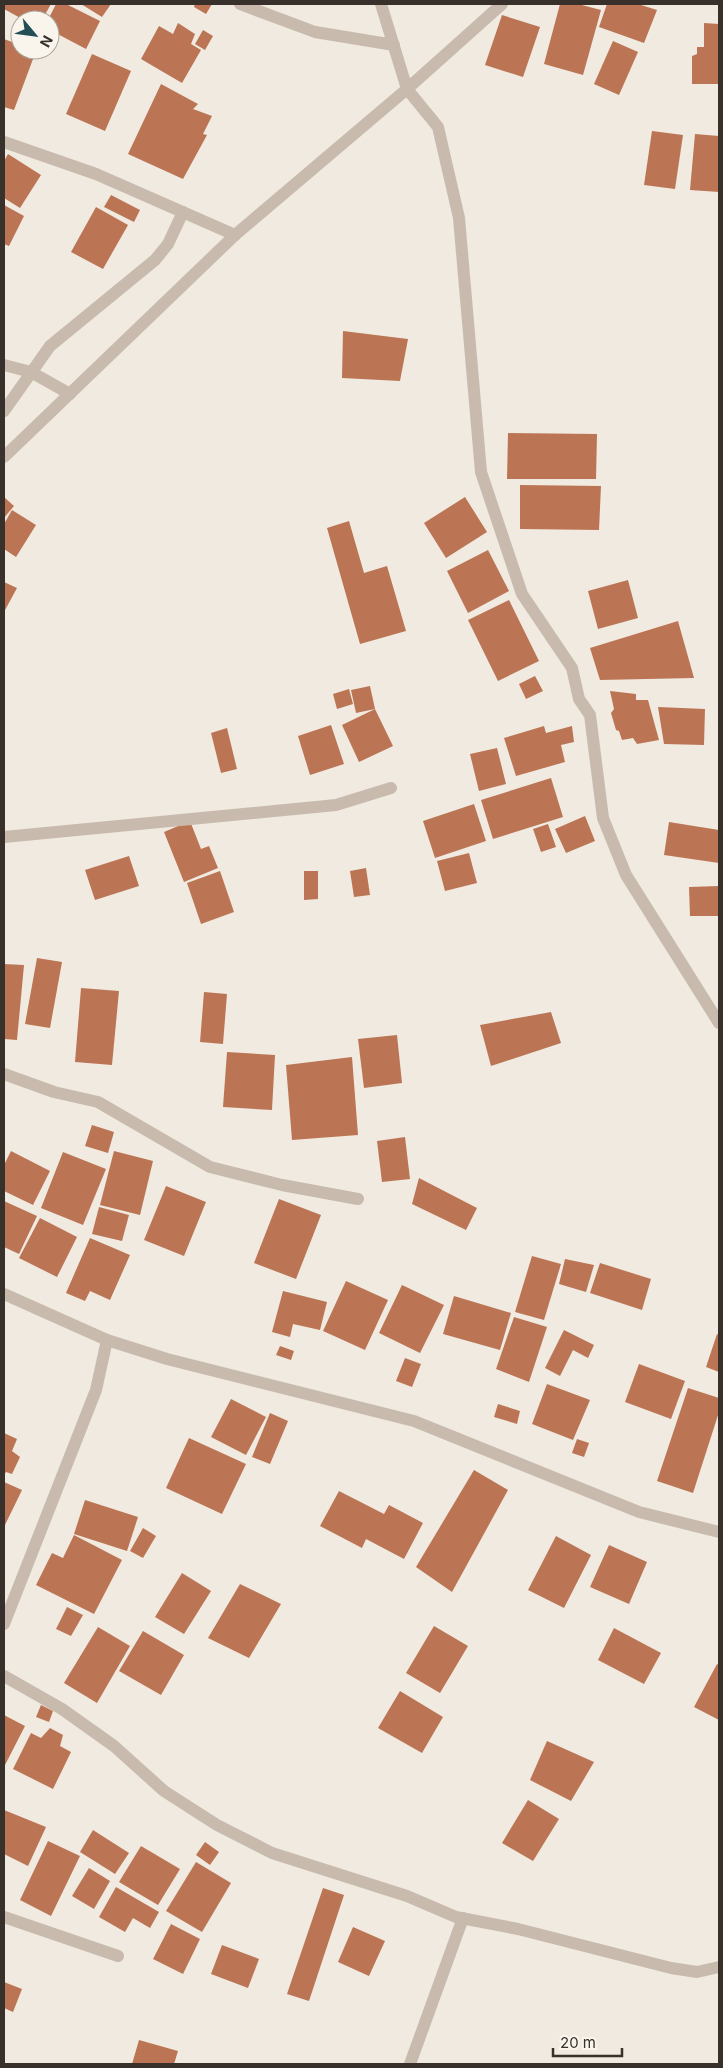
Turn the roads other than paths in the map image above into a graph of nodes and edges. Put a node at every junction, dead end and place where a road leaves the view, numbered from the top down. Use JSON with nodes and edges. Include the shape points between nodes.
{"nodes":[{"id":1,"x":240,"y":4,"type":"edge"},
{"id":2,"x":381,"y":4,"type":"edge"},
{"id":3,"x":502,"y":4,"type":"edge"},
{"id":4,"x":394,"y":45,"type":"junction"},
{"id":5,"x":407,"y":90,"type":"junction"},
{"id":6,"x":4,"y":142,"type":"edge"},
{"id":7,"x":183,"y":212,"type":"junction"},
{"id":8,"x":235,"y":235,"type":"junction"},
{"id":9,"x":4,"y":365,"type":"edge"},
{"id":10,"x":31,"y":372,"type":"junction"},
{"id":11,"x":70,"y":394,"type":"junction"},
{"id":12,"x":4,"y":411,"type":"edge"},
{"id":13,"x":4,"y":457,"type":"edge"},
{"id":14,"x":391,"y":788,"type":"dead end"},
{"id":15,"x":4,"y":837,"type":"edge"},
{"id":16,"x":719,"y":1023,"type":"edge"},
{"id":17,"x":4,"y":1074,"type":"edge"},
{"id":18,"x":358,"y":1199,"type":"dead end"},
{"id":19,"x":4,"y":1294,"type":"edge"},
{"id":20,"x":107,"y":1340,"type":"junction"},
{"id":21,"x":719,"y":1532,"type":"edge"},
{"id":22,"x":4,"y":1624,"type":"edge"},
{"id":23,"x":4,"y":1676,"type":"edge"},
{"id":24,"x":4,"y":1917,"type":"edge"},
{"id":25,"x":462,"y":1918,"type":"junction"},
{"id":26,"x":118,"y":1956,"type":"dead end"},
{"id":27,"x":719,"y":1967,"type":"edge"},
{"id":28,"x":410,"y":2064,"type":"edge"}],
"edges":[{"from":1,"to":4,"type":"street","via":[[315,32]]},
{"from":2,"to":4,"type":"street"},
{"from":3,"to":5,"type":"street"},
{"from":4,"to":5,"type":"street"},
{"from":5,"to":8,"type":"street"},
{"from":5,"to":16,"type":"street","via":[[438,127],[459,218],[481,472],[522,594],[572,668],[579,699],[590,715],[603,818],[626,876]]},
{"from":6,"to":7,"type":"street","via":[[96,174]]},
{"from":7,"to":8,"type":"street"},
{"from":7,"to":10,"type":"street","via":[[168,244],[155,260],[50,346]]},
{"from":8,"to":11,"type":"street"},
{"from":9,"to":10,"type":"street"},
{"from":10,"to":11,"type":"street"},
{"from":10,"to":12,"type":"street"},
{"from":11,"to":13,"type":"street"},
{"from":14,"to":15,"type":"street","via":[[336,805]]},
{"from":17,"to":18,"type":"street","via":[[54,1092],[98,1102],[210,1167]]},
{"from":19,"to":20,"type":"street"},
{"from":20,"to":21,"type":"street","via":[[414,1421],[639,1512]]},
{"from":20,"to":22,"type":"street","via":[[96,1390]]},
{"from":23,"to":25,"type":"street","via":[[114,1746],[164,1791],[217,1825],[280,1856],[407,1896]]},
{"from":24,"to":26,"type":"street"},
{"from":25,"to":27,"type":"street","via":[[671,1968],[697,1972]]},
{"from":25,"to":28,"type":"street"}]}
